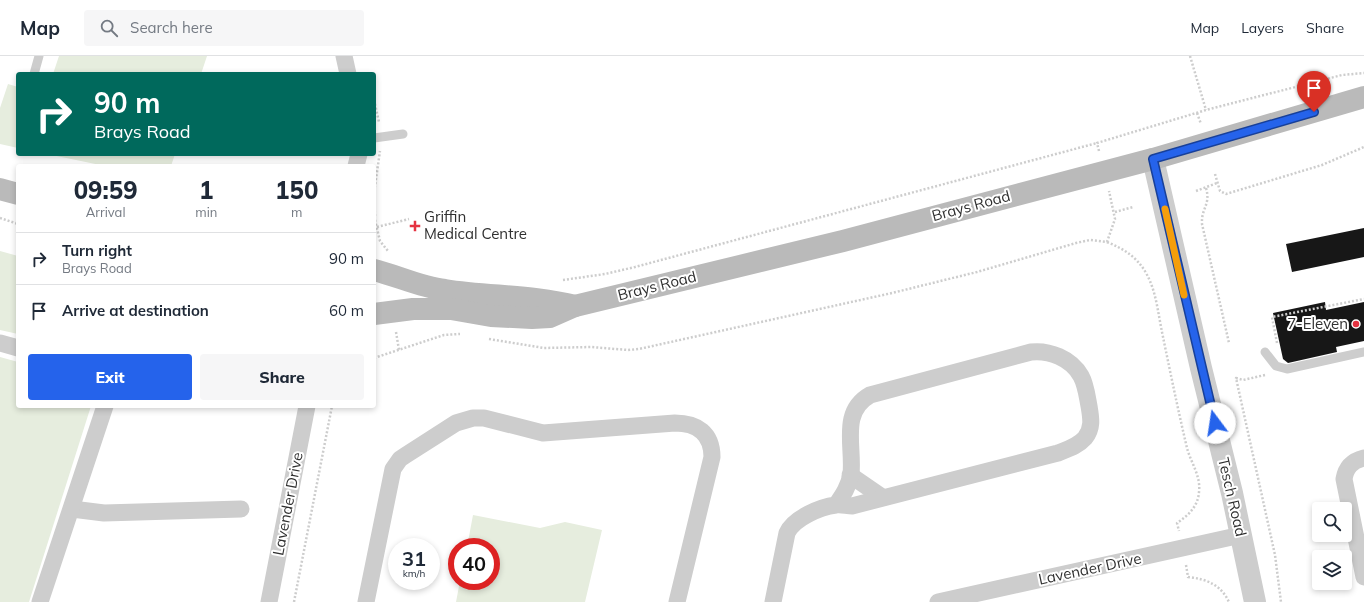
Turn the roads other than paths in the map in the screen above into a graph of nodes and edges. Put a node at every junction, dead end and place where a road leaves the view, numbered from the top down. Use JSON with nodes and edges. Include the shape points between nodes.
{"nodes":[{"id":1,"x":39,"y":56,"type":"edge"},
{"id":2,"x":344,"y":56,"type":"edge"},
{"id":3,"x":35,"y":72,"type":"edge"},
{"id":4,"x":348,"y":72,"type":"edge"},
{"id":5,"x":1364,"y":97,"type":"edge"},
{"id":6,"x":403,"y":134,"type":"dead end"},
{"id":7,"x":376,"y":138,"type":"edge"},
{"id":8,"x":1153,"y":159,"type":"junction"},
{"id":9,"x":0,"y":189,"type":"edge"},
{"id":10,"x":16,"y":193,"type":"edge"},
{"id":11,"x":376,"y":271,"type":"edge"},
{"id":12,"x":575,"y":306,"type":"junction"},
{"id":13,"x":376,"y":314,"type":"edge"},
{"id":14,"x":0,"y":343,"type":"edge"},
{"id":15,"x":16,"y":347,"type":"edge"},
{"id":16,"x":1265,"y":352,"type":"dead end"},
{"id":17,"x":1364,"y":352,"type":"edge"},
{"id":18,"x":104,"y":408,"type":"edge"},
{"id":19,"x":307,"y":408,"type":"edge"},
{"id":20,"x":1364,"y":458,"type":"edge"},
{"id":21,"x":850,"y":475,"type":"junction"},
{"id":22,"x":882,"y":497,"type":"junction"},
{"id":23,"x":836,"y":505,"type":"junction"},
{"id":24,"x":72,"y":509,"type":"junction"},
{"id":25,"x":241,"y":509,"type":"dead end"},
{"id":26,"x":1241,"y":535,"type":"junction"},
{"id":27,"x":1364,"y":578,"type":"edge"},
{"id":28,"x":40,"y":602,"type":"edge"},
{"id":29,"x":269,"y":602,"type":"edge"},
{"id":30,"x":366,"y":602,"type":"edge"},
{"id":31,"x":677,"y":602,"type":"edge"},
{"id":32,"x":773,"y":602,"type":"edge"},
{"id":33,"x":938,"y":602,"type":"edge"},
{"id":34,"x":1255,"y":602,"type":"edge"}],
"edges":[{"from":1,"to":3,"type":"lane"},
{"from":2,"to":4,"type":"street"},
{"from":5,"to":8,"type":"main road","name":"Brays Road"},
{"from":6,"to":7,"type":"lane"},
{"from":8,"to":12,"type":"main road","name":"Brays Road","via":[[843,241]]},
{"from":8,"to":26,"type":"street","name":"Tesch Road"},
{"from":9,"to":10,"type":"main road"},
{"from":11,"to":12,"type":"main road","name":"Brays Road","via":[[428,288],[550,299]]},
{"from":12,"to":13,"type":"main road","name":"Brays Road","via":[[550,316],[532,318],[451,309],[412,309]]},
{"from":14,"to":15,"type":"street"},
{"from":16,"to":17,"type":"lane","via":[[1276,366],[1287,369]]},
{"from":18,"to":24,"type":"street"},
{"from":19,"to":29,"type":"street","name":"Lavender Drive"},
{"from":20,"to":27,"type":"street","via":[[1347,467],[1344,480]]},
{"from":21,"to":22,"type":"street"},
{"from":21,"to":22,"type":"street","via":[[852,417],[858,403],[870,394],[1031,352],[1047,351],[1054,354],[1081,375],[1091,425],[1085,437],[1076,446],[1058,453]]},
{"from":21,"to":23,"type":"street","via":[[847,488]]},
{"from":22,"to":23,"type":"street","via":[[852,506]]},
{"from":23,"to":32,"type":"street","via":[[803,517],[790,526],[784,541]]},
{"from":24,"to":25,"type":"street","via":[[104,514]]},
{"from":24,"to":28,"type":"street"},
{"from":26,"to":33,"type":"street","name":"Lavender Drive"},
{"from":26,"to":34,"type":"street","name":"Tesch Road"},
{"from":30,"to":31,"type":"street","via":[[393,469],[400,459],[456,424],[473,418],[484,418],[543,433],[675,423],[689,424],[701,429],[711,443],[712,457]]}]}
